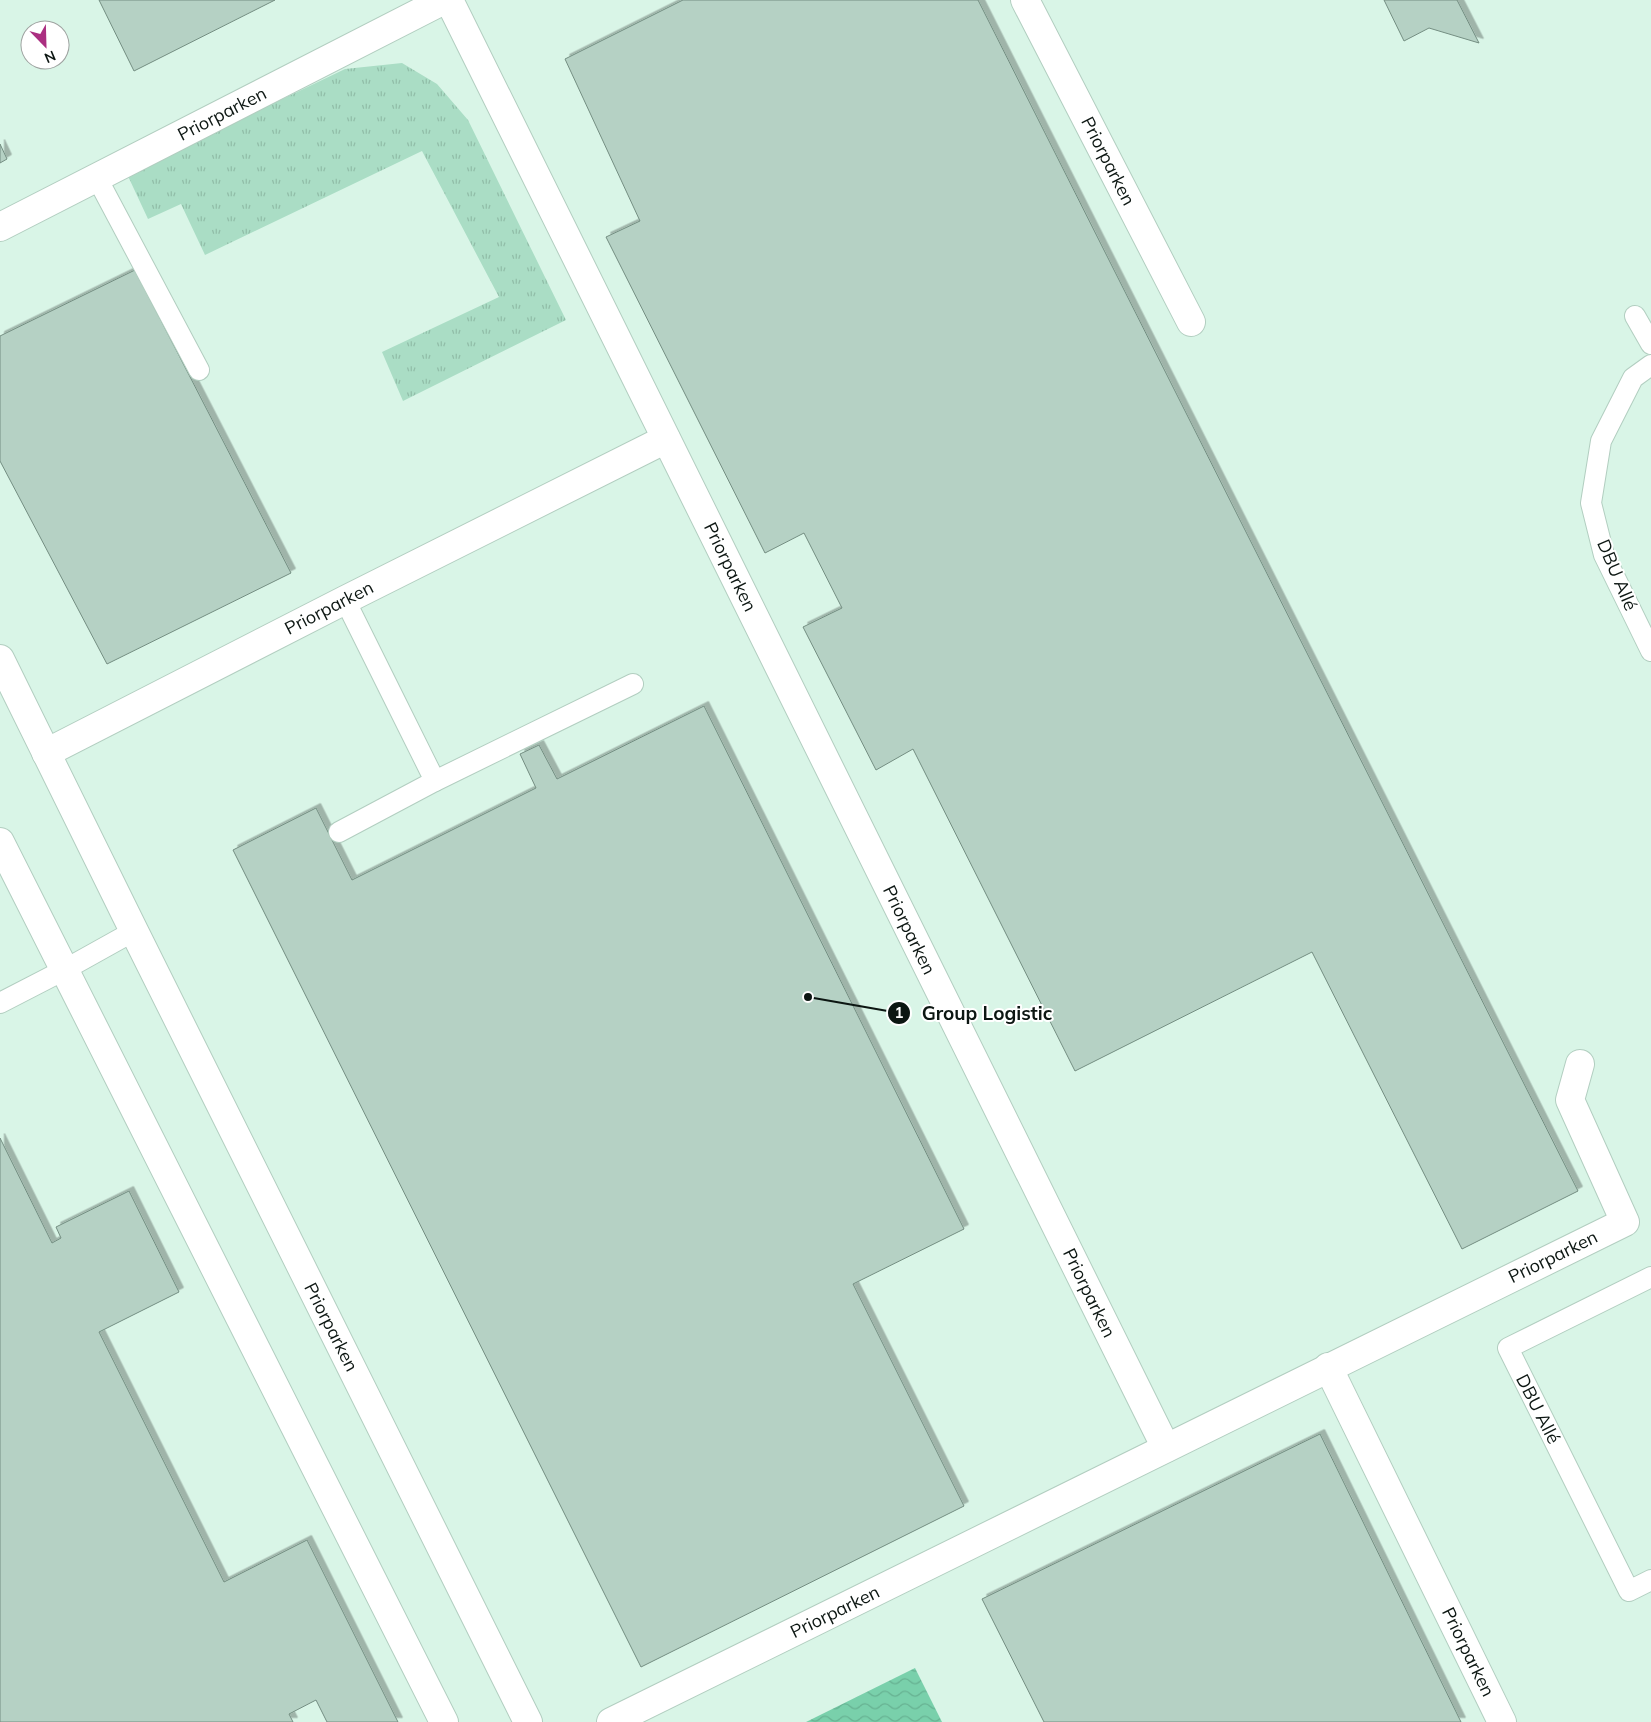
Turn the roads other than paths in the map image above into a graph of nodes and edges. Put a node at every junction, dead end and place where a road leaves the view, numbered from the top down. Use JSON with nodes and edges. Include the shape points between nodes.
{"nodes":[{"id":1,"x":444,"y":0,"type":"edge"},
{"id":2,"x":449,"y":0,"type":"edge"},
{"id":3,"x":1025,"y":0,"type":"edge"},
{"id":4,"x":97,"y":178,"type":"junction"},
{"id":5,"x":0,"y":227,"type":"edge"},
{"id":6,"x":1635,"y":316,"type":"dead end"},
{"id":7,"x":1191,"y":322,"type":"dead end"},
{"id":8,"x":1651,"y":344,"type":"edge"},
{"id":9,"x":1651,"y":365,"type":"edge"},
{"id":10,"x":199,"y":370,"type":"dead end"},
{"id":11,"x":666,"y":439,"type":"junction"},
{"id":12,"x":344,"y":600,"type":"junction"},
{"id":13,"x":1651,"y":651,"type":"edge"},
{"id":14,"x":0,"y":660,"type":"edge"},
{"id":15,"x":633,"y":684,"type":"dead end"},
{"id":16,"x":46,"y":753,"type":"junction"},
{"id":17,"x":435,"y":781,"type":"junction"},
{"id":18,"x":338,"y":832,"type":"dead end"},
{"id":19,"x":0,"y":842,"type":"edge"},
{"id":20,"x":134,"y":931,"type":"junction"},
{"id":21,"x":64,"y":970,"type":"junction"},
{"id":22,"x":0,"y":1003,"type":"edge"},
{"id":23,"x":1580,"y":1064,"type":"dead end"},
{"id":24,"x":1651,"y":1277,"type":"edge"},
{"id":25,"x":1328,"y":1367,"type":"junction"},
{"id":26,"x":1166,"y":1448,"type":"junction"},
{"id":27,"x":1651,"y":1580,"type":"edge"},
{"id":28,"x":444,"y":1722,"type":"edge"},
{"id":29,"x":528,"y":1722,"type":"edge"},
{"id":30,"x":611,"y":1722,"type":"edge"},
{"id":31,"x":1502,"y":1722,"type":"edge"}],
"edges":[{"from":1,"to":4,"type":"street","name":"Priorparken"},
{"from":2,"to":11,"type":"street","name":"Priorparken"},
{"from":3,"to":7,"type":"street","name":"Priorparken"},
{"from":4,"to":5,"type":"street","name":"Priorparken"},
{"from":4,"to":10,"type":"lane"},
{"from":6,"to":8,"type":"lane"},
{"from":9,"to":13,"type":"lane","name":"DBU Allé","via":[[1633,378],[1601,441],[1591,503],[1604,555]]},
{"from":11,"to":12,"type":"street","name":"Priorparken"},
{"from":11,"to":26,"type":"street","name":"Priorparken"},
{"from":12,"to":16,"type":"street","name":"Priorparken"},
{"from":12,"to":17,"type":"lane"},
{"from":14,"to":16,"type":"street","name":"Priorparken"},
{"from":15,"to":17,"type":"lane"},
{"from":16,"to":20,"type":"street","name":"Priorparken"},
{"from":17,"to":18,"type":"lane"},
{"from":19,"to":21,"type":"street"},
{"from":20,"to":21,"type":"lane"},
{"from":20,"to":29,"type":"street","name":"Priorparken"},
{"from":21,"to":22,"type":"lane"},
{"from":21,"to":28,"type":"street"},
{"from":23,"to":25,"type":"street","name":"Priorparken","via":[[1570,1100],[1625,1222]]},
{"from":24,"to":27,"type":"lane","name":"DBU Allé","via":[[1508,1348],[1629,1591]]},
{"from":25,"to":26,"type":"street","name":"Priorparken"},
{"from":25,"to":31,"type":"street","name":"Priorparken"},
{"from":26,"to":30,"type":"street","name":"Priorparken"}]}
